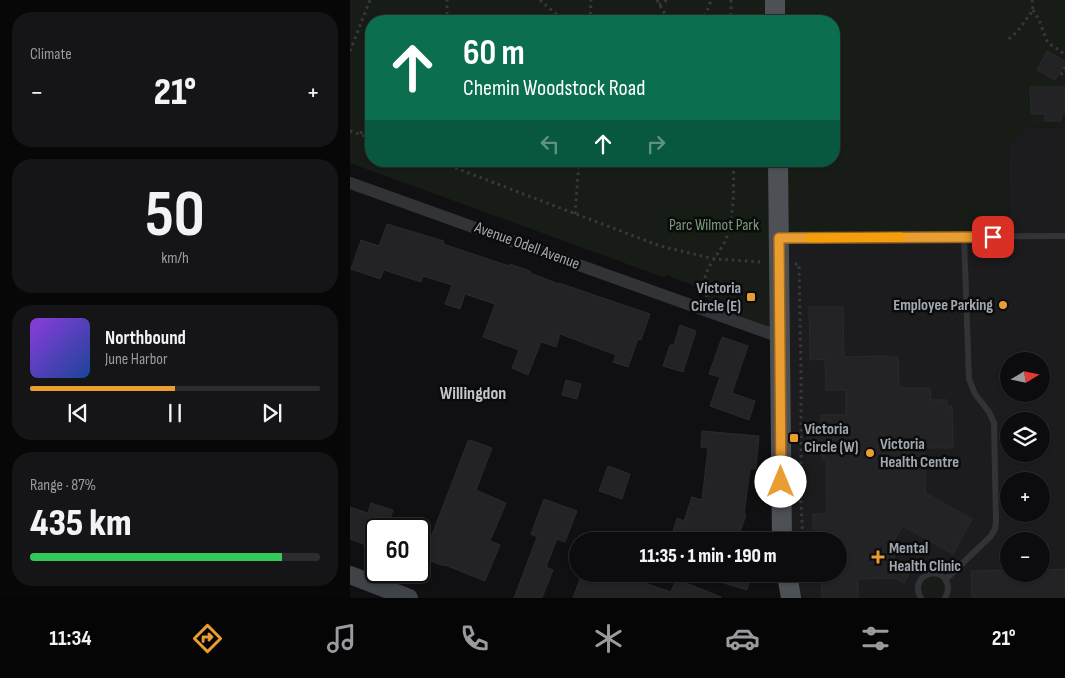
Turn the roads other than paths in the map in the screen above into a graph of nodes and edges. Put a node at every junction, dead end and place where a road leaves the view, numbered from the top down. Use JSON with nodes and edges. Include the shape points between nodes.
{"nodes":[{"id":1,"x":775,"y":0,"type":"edge"},
{"id":2,"x":775,"y":15,"type":"edge"},
{"id":3,"x":778,"y":167,"type":"edge"},
{"id":4,"x":350,"y":183,"type":"edge"},
{"id":5,"x":1065,"y":236,"type":"edge"},
{"id":6,"x":964,"y":237,"type":"junction"},
{"id":7,"x":779,"y":238,"type":"junction"},
{"id":8,"x":780,"y":336,"type":"junction"},
{"id":9,"x":782,"y":532,"type":"edge"},
{"id":10,"x":350,"y":575,"type":"edge"},
{"id":11,"x":946,"y":579,"type":"junction"},
{"id":12,"x":777,"y":582,"type":"edge"},
{"id":13,"x":788,"y":582,"type":"edge"},
{"id":14,"x":409,"y":598,"type":"edge"},
{"id":15,"x":776,"y":598,"type":"edge"},
{"id":16,"x":791,"y":598,"type":"edge"},
{"id":17,"x":921,"y":598,"type":"edge"},
{"id":18,"x":945,"y":598,"type":"edge"}],
"edges":[{"from":1,"to":2,"type":"main road"},
{"from":3,"to":7,"type":"main road"},
{"from":4,"to":8,"type":"street","name":"Avenue Odell Avenue"},
{"from":5,"to":6,"type":"lane"},
{"from":6,"to":7,"type":"lane"},
{"from":6,"to":11,"type":"lane","via":[[968,379],[994,423],[996,522],[991,536]]},
{"from":7,"to":8,"type":"main road"},
{"from":8,"to":9,"type":"main road"},
{"from":10,"to":14,"type":"main road"},
{"from":11,"to":17,"type":"lane","via":[[938,574],[924,576],[918,584]]},
{"from":11,"to":18,"type":"lane","via":[[948,590]]},
{"from":12,"to":15,"type":"main road"},
{"from":13,"to":16,"type":"main road"}]}
